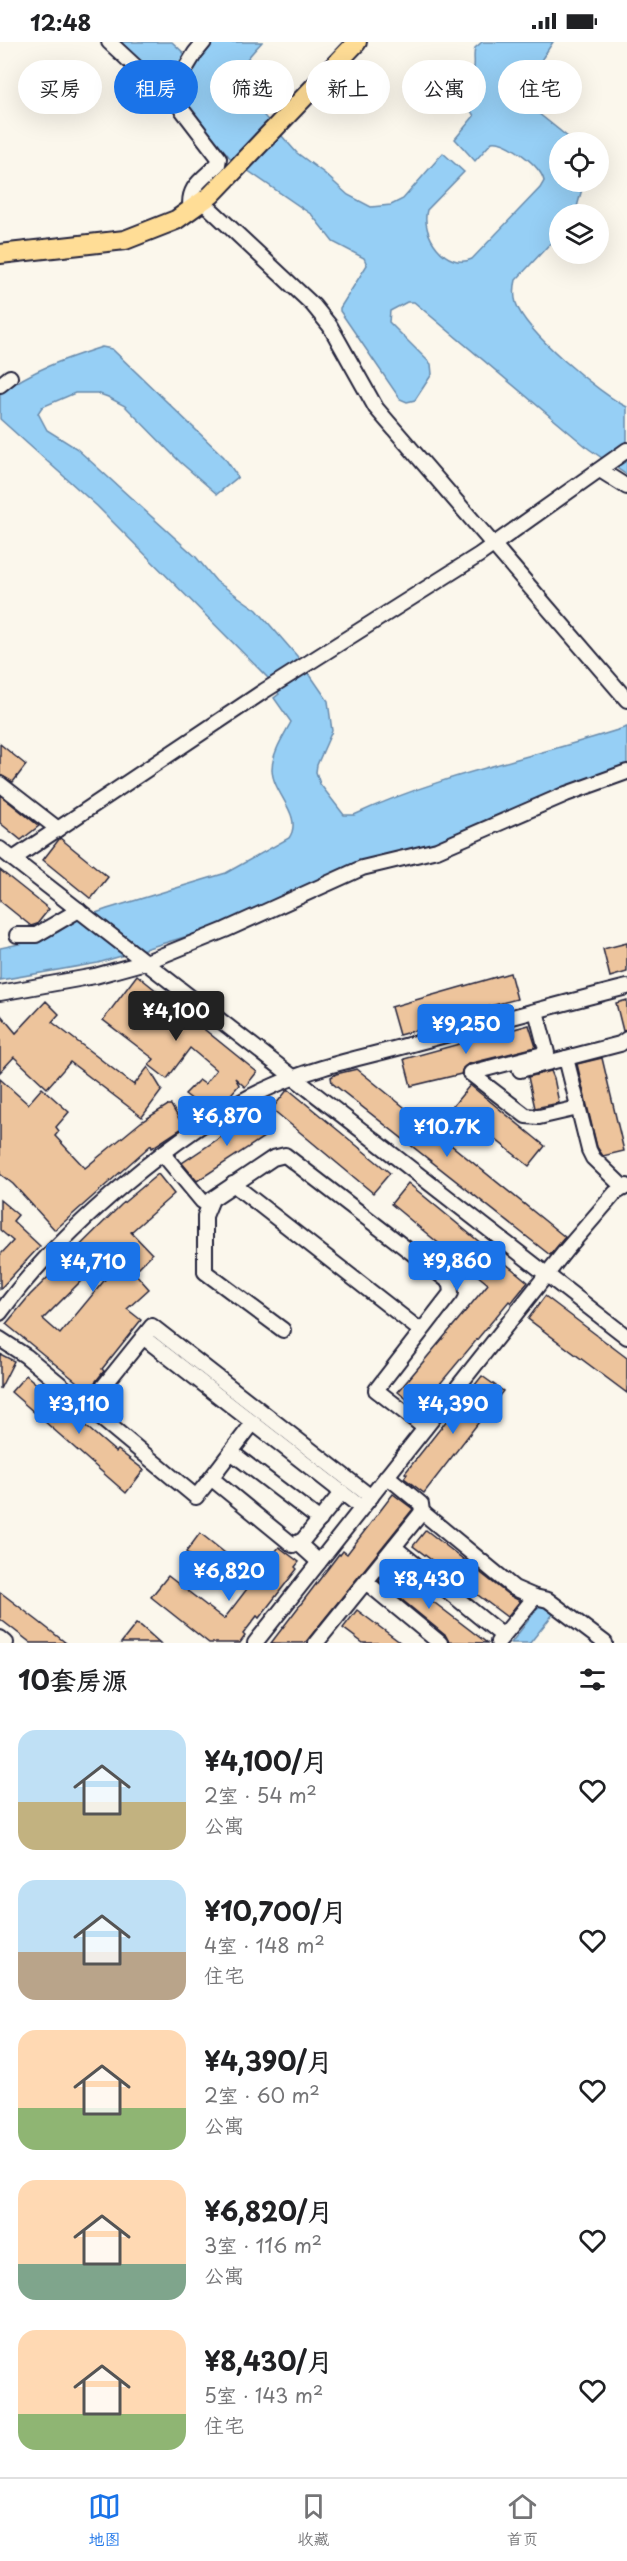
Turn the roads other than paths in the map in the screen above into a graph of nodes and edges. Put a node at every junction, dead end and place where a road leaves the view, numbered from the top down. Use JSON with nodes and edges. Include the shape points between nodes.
{"nodes":[{"id":1,"x":110,"y":42,"type":"edge"},
{"id":2,"x":357,"y":42,"type":"edge"},
{"id":3,"x":199,"y":47,"type":"edge"},
{"id":4,"x":129,"y":60,"type":"edge"},
{"id":5,"x":191,"y":60,"type":"edge"},
{"id":6,"x":185,"y":114,"type":"edge"},
{"id":7,"x":197,"y":206,"type":"junction"},
{"id":8,"x":0,"y":254,"type":"edge"},
{"id":9,"x":627,"y":450,"type":"edge"},
{"id":10,"x":605,"y":467,"type":"junction"},
{"id":11,"x":627,"y":487,"type":"edge"},
{"id":12,"x":492,"y":546,"type":"junction"},
{"id":13,"x":627,"y":700,"type":"edge"},
{"id":14,"x":627,"y":772,"type":"edge"},
{"id":15,"x":0,"y":784,"type":"edge"},
{"id":16,"x":58,"y":829,"type":"junction"},
{"id":17,"x":0,"y":849,"type":"edge"},
{"id":18,"x":13,"y":859,"type":"junction"},
{"id":19,"x":82,"y":912,"type":"junction"},
{"id":20,"x":17,"y":935,"type":"dead end"},
{"id":21,"x":140,"y":958,"type":"junction"},
{"id":22,"x":627,"y":987,"type":"edge"},
{"id":23,"x":0,"y":993,"type":"edge"},
{"id":24,"x":536,"y":1011,"type":"junction"},
{"id":25,"x":627,"y":1039,"type":"edge"},
{"id":26,"x":566,"y":1058,"type":"junction"},
{"id":27,"x":516,"y":1071,"type":"dead end"},
{"id":28,"x":294,"y":1077,"type":"junction"},
{"id":29,"x":578,"y":1108,"type":"junction"},
{"id":30,"x":163,"y":1154,"type":"junction"},
{"id":31,"x":233,"y":1184,"type":"junction"},
{"id":32,"x":622,"y":1189,"type":"edge"},
{"id":33,"x":208,"y":1205,"type":"junction"},
{"id":34,"x":547,"y":1275,"type":"junction"},
{"id":35,"x":0,"y":1313,"type":"edge"},
{"id":36,"x":283,"y":1330,"type":"dead end"},
{"id":37,"x":422,"y":1331,"type":"junction"},
{"id":38,"x":143,"y":1337,"type":"junction"},
{"id":39,"x":627,"y":1337,"type":"edge"},
{"id":40,"x":0,"y":1339,"type":"edge"},
{"id":41,"x":87,"y":1407,"type":"junction"},
{"id":42,"x":254,"y":1423,"type":"junction"},
{"id":43,"x":425,"y":1428,"type":"junction"},
{"id":44,"x":231,"y":1452,"type":"junction"},
{"id":45,"x":387,"y":1476,"type":"junction"},
{"id":46,"x":211,"y":1478,"type":"junction"},
{"id":47,"x":342,"y":1492,"type":"junction"},
{"id":48,"x":366,"y":1502,"type":"junction"},
{"id":49,"x":422,"y":1512,"type":"junction"},
{"id":50,"x":320,"y":1520,"type":"junction"},
{"id":51,"x":298,"y":1543,"type":"junction"},
{"id":52,"x":394,"y":1547,"type":"junction"},
{"id":53,"x":319,"y":1562,"type":"junction"},
{"id":54,"x":366,"y":1582,"type":"junction"},
{"id":55,"x":535,"y":1597,"type":"junction"},
{"id":56,"x":0,"y":1638,"type":"edge"},
{"id":57,"x":500,"y":1640,"type":"edge"},
{"id":58,"x":6,"y":1643,"type":"edge"},
{"id":59,"x":255,"y":1643,"type":"edge"},
{"id":60,"x":316,"y":1643,"type":"edge"},
{"id":61,"x":440,"y":1643,"type":"edge"},
{"id":62,"x":605,"y":1643,"type":"edge"}],
"edges":[{"from":1,"to":4,"type":"street"},
{"from":2,"to":7,"type":"main road","via":[[236,171]]},
{"from":3,"to":5,"type":"street"},
{"from":6,"to":7,"type":"street","via":[[219,158],[218,164],[191,190],[189,198]]},
{"from":7,"to":8,"type":"main road","via":[[161,228],[125,240]]},
{"from":7,"to":12,"type":"street","via":[[313,305],[330,326],[376,408]]},
{"from":9,"to":10,"type":"street"},
{"from":10,"to":11,"type":"street"},
{"from":10,"to":12,"type":"street"},
{"from":12,"to":13,"type":"street"},
{"from":12,"to":16,"type":"street","via":[[264,691]]},
{"from":14,"to":21,"type":"street","via":[[437,850],[362,868],[225,930]]},
{"from":15,"to":16,"type":"street"},
{"from":16,"to":18,"type":"street"},
{"from":17,"to":18,"type":"street"},
{"from":18,"to":19,"type":"street"},
{"from":19,"to":20,"type":"street","via":[[36,935]]},
{"from":19,"to":21,"type":"street"},
{"from":21,"to":23,"type":"street","via":[[95,976]]},
{"from":21,"to":28,"type":"street"},
{"from":22,"to":24,"type":"street"},
{"from":24,"to":28,"type":"street"},
{"from":24,"to":29,"type":"street","via":[[547,1053],[470,1073],[526,1116]]},
{"from":25,"to":26,"type":"street"},
{"from":26,"to":27,"type":"street"},
{"from":26,"to":29,"type":"street"},
{"from":28,"to":30,"type":"street","via":[[234,1105]]},
{"from":28,"to":34,"type":"street"},
{"from":29,"to":32,"type":"street","via":[[593,1158]]},
{"from":30,"to":33,"type":"street"},
{"from":30,"to":35,"type":"street","via":[[80,1226]]},
{"from":31,"to":33,"type":"street"},
{"from":31,"to":37,"type":"street"},
{"from":31,"to":37,"type":"street","via":[[273,1158],[285,1155],[447,1280],[451,1293]]},
{"from":32,"to":34,"type":"street"},
{"from":33,"to":36,"type":"street","via":[[206,1272]]},
{"from":34,"to":39,"type":"street"},
{"from":34,"to":43,"type":"street"},
{"from":37,"to":43,"type":"street","via":[[376,1390]]},
{"from":38,"to":41,"type":"street"},
{"from":38,"to":42,"type":"street"},
{"from":38,"to":48,"type":"street","via":[[152,1326]]},
{"from":40,"to":41,"type":"street"},
{"from":41,"to":46,"type":"street","via":[[196,1497]]},
{"from":42,"to":44,"type":"street"},
{"from":42,"to":47,"type":"street"},
{"from":43,"to":45,"type":"street"},
{"from":44,"to":46,"type":"street"},
{"from":44,"to":50,"type":"street"},
{"from":45,"to":48,"type":"street"},
{"from":45,"to":49,"type":"street","via":[[421,1504]]},
{"from":46,"to":51,"type":"street","via":[[293,1545]]},
{"from":47,"to":48,"type":"street"},
{"from":47,"to":50,"type":"street"},
{"from":48,"to":53,"type":"street"},
{"from":49,"to":52,"type":"street"},
{"from":49,"to":55,"type":"street","via":[[514,1588]]},
{"from":50,"to":51,"type":"street"},
{"from":51,"to":53,"type":"street"},
{"from":52,"to":54,"type":"street"},
{"from":52,"to":57,"type":"street"},
{"from":53,"to":59,"type":"street"},
{"from":54,"to":60,"type":"street"},
{"from":54,"to":61,"type":"street"},
{"from":55,"to":57,"type":"street"},
{"from":55,"to":62,"type":"street","via":[[548,1600]]},
{"from":56,"to":58,"type":"street"}]}
